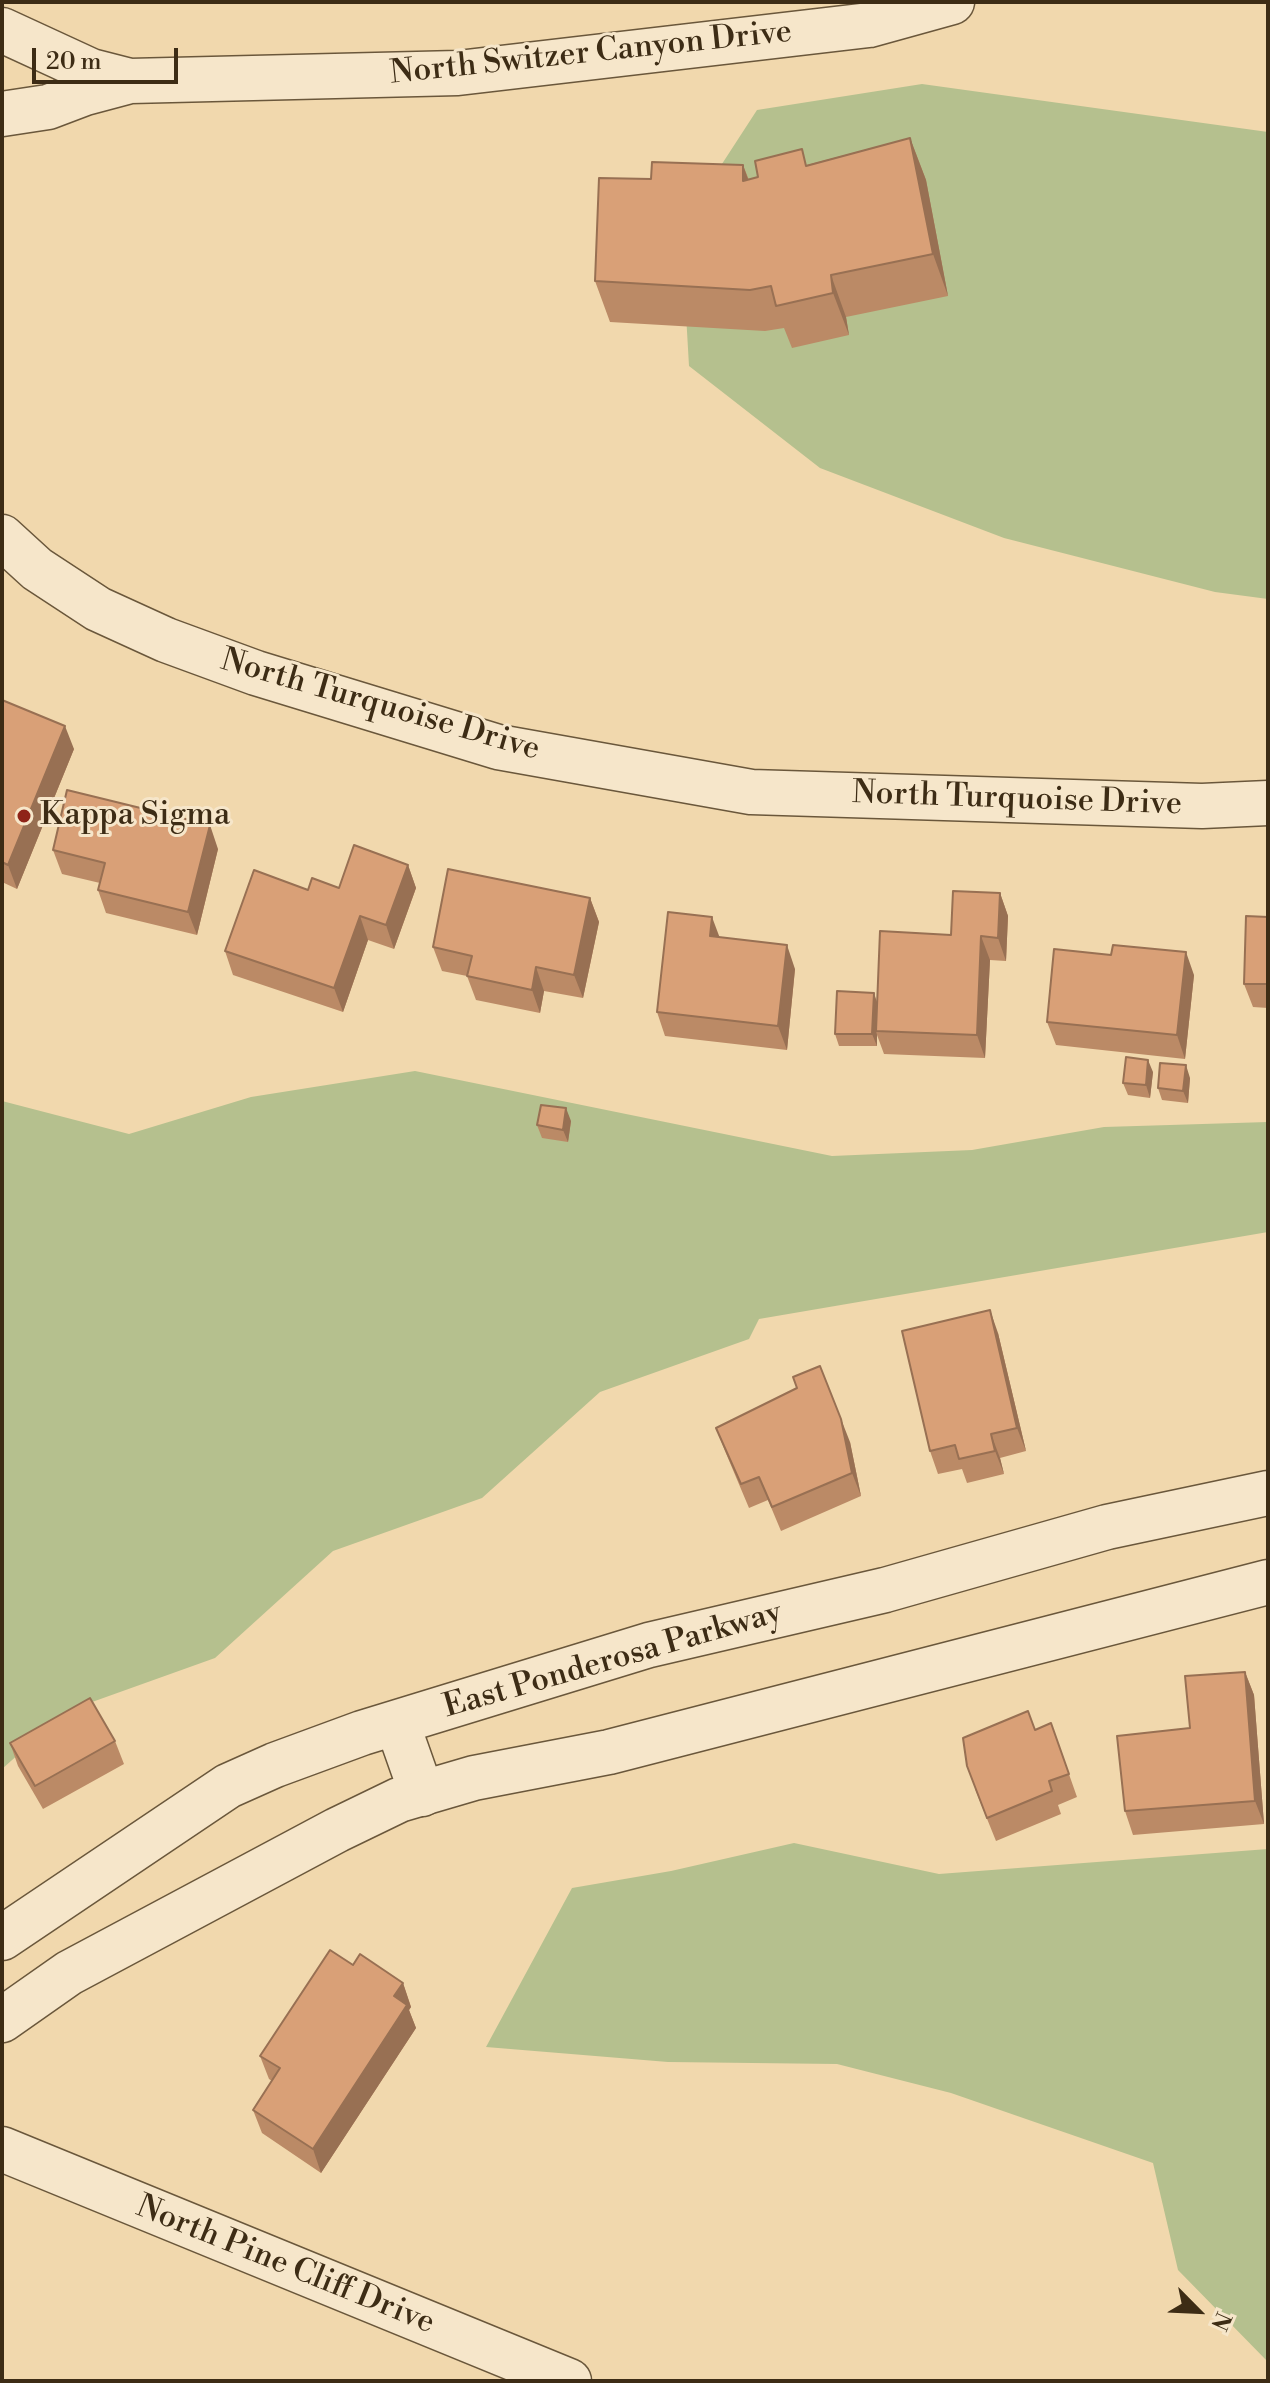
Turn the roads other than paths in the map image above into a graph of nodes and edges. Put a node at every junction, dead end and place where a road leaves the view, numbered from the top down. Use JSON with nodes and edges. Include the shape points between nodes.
{"nodes":[{"id":1,"x":952,"y":2,"type":"edge"},
{"id":2,"x":2,"y":30,"type":"edge"},
{"id":3,"x":130,"y":81,"type":"junction"},
{"id":4,"x":2,"y":114,"type":"edge"},
{"id":5,"x":2,"y":537,"type":"edge"},
{"id":6,"x":1268,"y":803,"type":"edge"},
{"id":7,"x":1268,"y":1493,"type":"edge"},
{"id":8,"x":1268,"y":1582,"type":"edge"},
{"id":9,"x":397,"y":1723,"type":"junction"},
{"id":10,"x":422,"y":1794,"type":"junction"},
{"id":11,"x":2,"y":1938,"type":"edge"},
{"id":12,"x":2,"y":2020,"type":"edge"},
{"id":13,"x":2,"y":2149,"type":"edge"},
{"id":14,"x":569,"y":2381,"type":"edge"}],
"edges":[{"from":1,"to":3,"type":"street","name":"North Switzer Canyon Drive","via":[[869,25],[458,73]]},
{"from":2,"to":3,"type":"street","name":"North Switzer Canyon Drive","via":[[91,71]]},
{"from":3,"to":4,"type":"street","name":"North Switzer Canyon Drive","via":[[48,107]]},
{"from":5,"to":6,"type":"street","name":"North Turquoise Drive","via":[[37,569],[98,609],[166,640],[498,747],[751,792],[1202,806]]},
{"from":7,"to":9,"type":"street","name":"East Ponderosa Parkway","via":[[1107,1527],[885,1590],[649,1645]]},
{"from":8,"to":10,"type":"street","via":[[609,1752],[474,1778]]},
{"from":9,"to":10,"type":"street"},
{"from":9,"to":11,"type":"street","name":"East Ponderosa Parkway","via":[[228,1786]]},
{"from":10,"to":12,"type":"street","via":[[337,1830],[82,1966]]},
{"from":13,"to":14,"type":"street","name":"North Pine Cliff Drive"}]}
